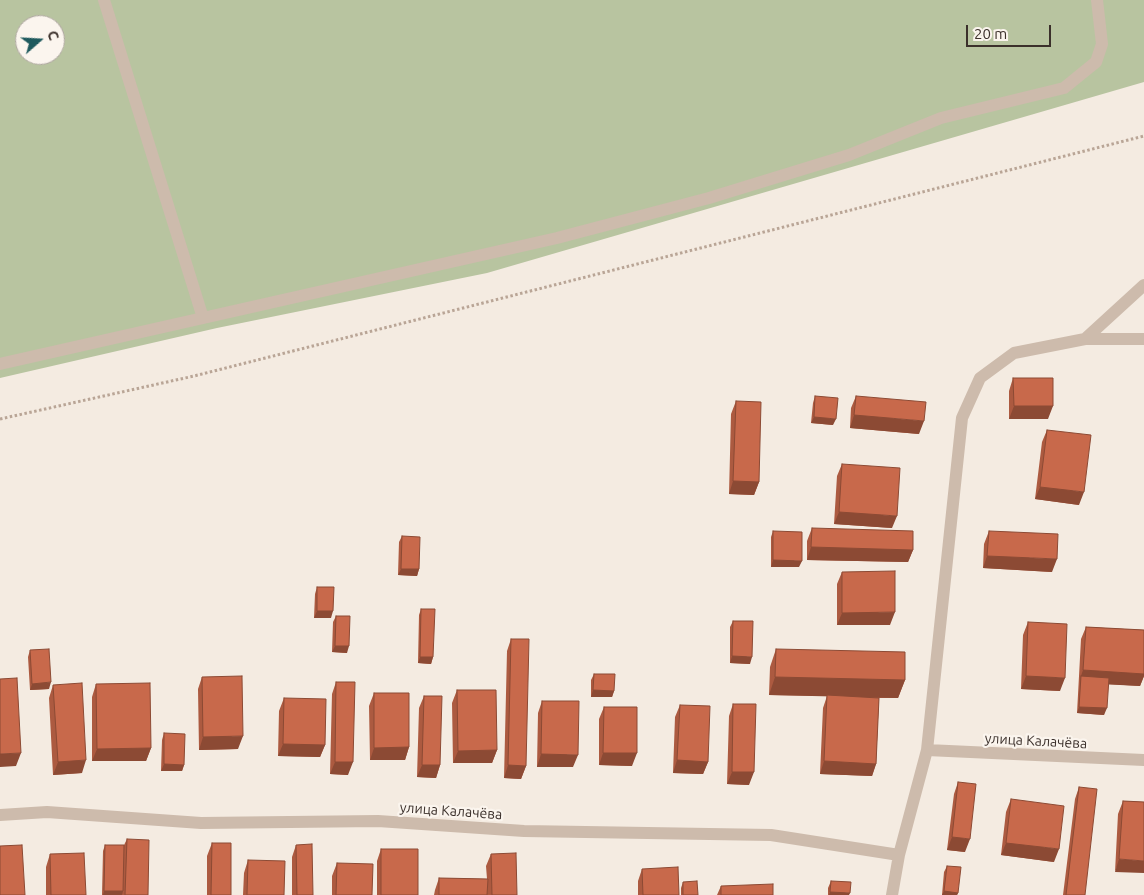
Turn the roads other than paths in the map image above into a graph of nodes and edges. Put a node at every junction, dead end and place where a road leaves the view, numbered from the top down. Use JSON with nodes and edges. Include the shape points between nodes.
{"nodes":[{"id":1,"x":104,"y":0,"type":"edge"},
{"id":2,"x":1097,"y":0,"type":"edge"},
{"id":3,"x":1144,"y":285,"type":"edge"},
{"id":4,"x":202,"y":318,"type":"junction"},
{"id":5,"x":1084,"y":339,"type":"junction"},
{"id":6,"x":1144,"y":339,"type":"edge"},
{"id":7,"x":0,"y":364,"type":"edge"},
{"id":8,"x":927,"y":750,"type":"junction"},
{"id":9,"x":1144,"y":760,"type":"edge"},
{"id":10,"x":0,"y":814,"type":"edge"},
{"id":11,"x":899,"y":855,"type":"junction"},
{"id":12,"x":892,"y":895,"type":"edge"}],
"edges":[{"from":1,"to":4,"type":"street"},
{"from":2,"to":4,"type":"street","via":[[1102,44],[1096,62],[1064,88],[941,118],[849,155],[709,198],[557,238]]},
{"from":3,"to":5,"type":"street"},
{"from":4,"to":7,"type":"street"},
{"from":5,"to":6,"type":"street"},
{"from":5,"to":8,"type":"street","via":[[1014,353],[980,378],[962,418]]},
{"from":8,"to":9,"type":"street","name":"улица Калачёва"},
{"from":8,"to":11,"type":"street"},
{"from":10,"to":11,"type":"street","name":"улица Калачёва","via":[[47,812],[202,822],[378,821],[524,831],[771,835]]},
{"from":11,"to":12,"type":"street"}]}
